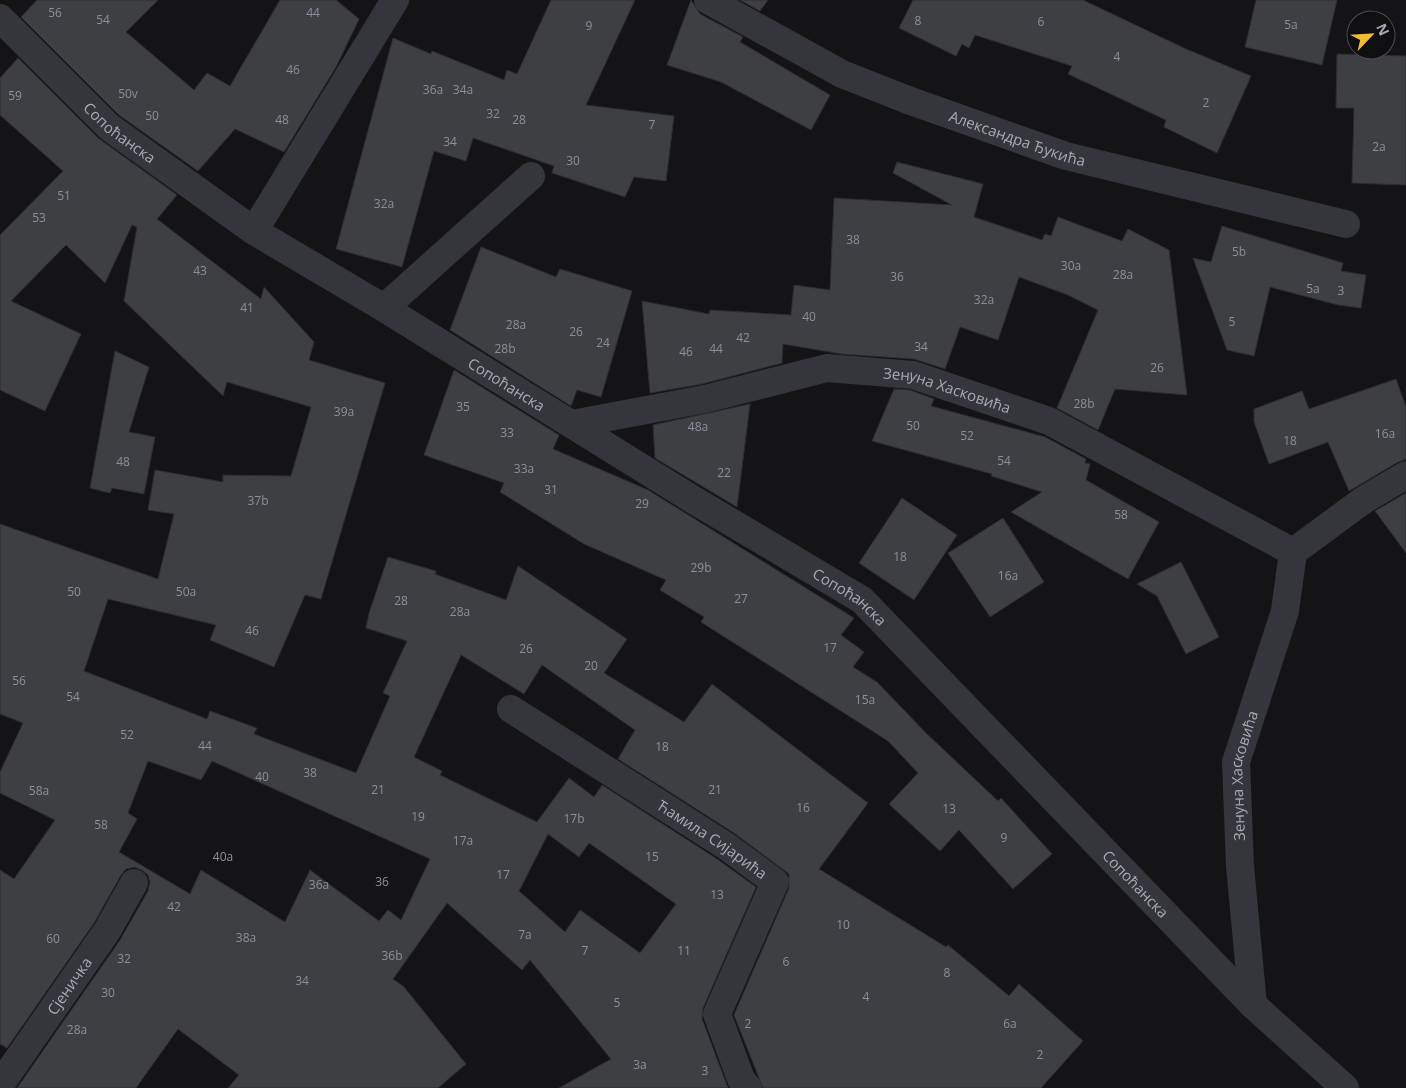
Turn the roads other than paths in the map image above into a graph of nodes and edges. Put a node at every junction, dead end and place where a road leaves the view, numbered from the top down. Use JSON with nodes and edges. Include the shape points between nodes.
{"nodes":[{"id":1,"x":395,"y":0,"type":"edge"},
{"id":2,"x":708,"y":0,"type":"edge"},
{"id":3,"x":0,"y":18,"type":"edge"},
{"id":4,"x":531,"y":176,"type":"dead end"},
{"id":5,"x":1346,"y":224,"type":"dead end"},
{"id":6,"x":254,"y":232,"type":"junction"},
{"id":7,"x":384,"y":308,"type":"junction"},
{"id":8,"x":572,"y":424,"type":"junction"},
{"id":9,"x":1406,"y":475,"type":"edge"},
{"id":10,"x":1293,"y":552,"type":"junction"},
{"id":11,"x":511,"y":710,"type":"dead end"},
{"id":12,"x":134,"y":883,"type":"dead end"},
{"id":13,"x":1253,"y":1005,"type":"junction"},
{"id":14,"x":0,"y":1085,"type":"edge"},
{"id":15,"x":748,"y":1088,"type":"edge"},
{"id":16,"x":1345,"y":1088,"type":"edge"}],
"edges":[{"from":1,"to":6,"type":"street"},
{"from":2,"to":5,"type":"street","name":"Александра Ђукића","via":[[842,74],[1066,156]]},
{"from":3,"to":6,"type":"street","name":"Сопоћанска","via":[[109,127]]},
{"from":4,"to":7,"type":"street"},
{"from":6,"to":7,"type":"street","name":"Сопоћанска"},
{"from":7,"to":8,"type":"street","name":"Сопоћанска"},
{"from":8,"to":10,"type":"street","name":"Зенуна Хасковића","via":[[705,399],[827,368],[913,375],[1050,421]]},
{"from":8,"to":13,"type":"street","name":"Сопоћанска","via":[[862,600]]},
{"from":9,"to":10,"type":"street","via":[[1365,499]]},
{"from":10,"to":13,"type":"street","name":"Зенуна Хасковића","via":[[1285,611],[1236,762],[1240,866]]},
{"from":11,"to":15,"type":"street","name":"Ћамила Сијарића","via":[[726,846],[775,882],[717,1014],[741,1079]]},
{"from":12,"to":14,"type":"street","name":"Сјеничка","via":[[107,931]]},
{"from":13,"to":16,"type":"street","name":"Сопоћанска"}]}
